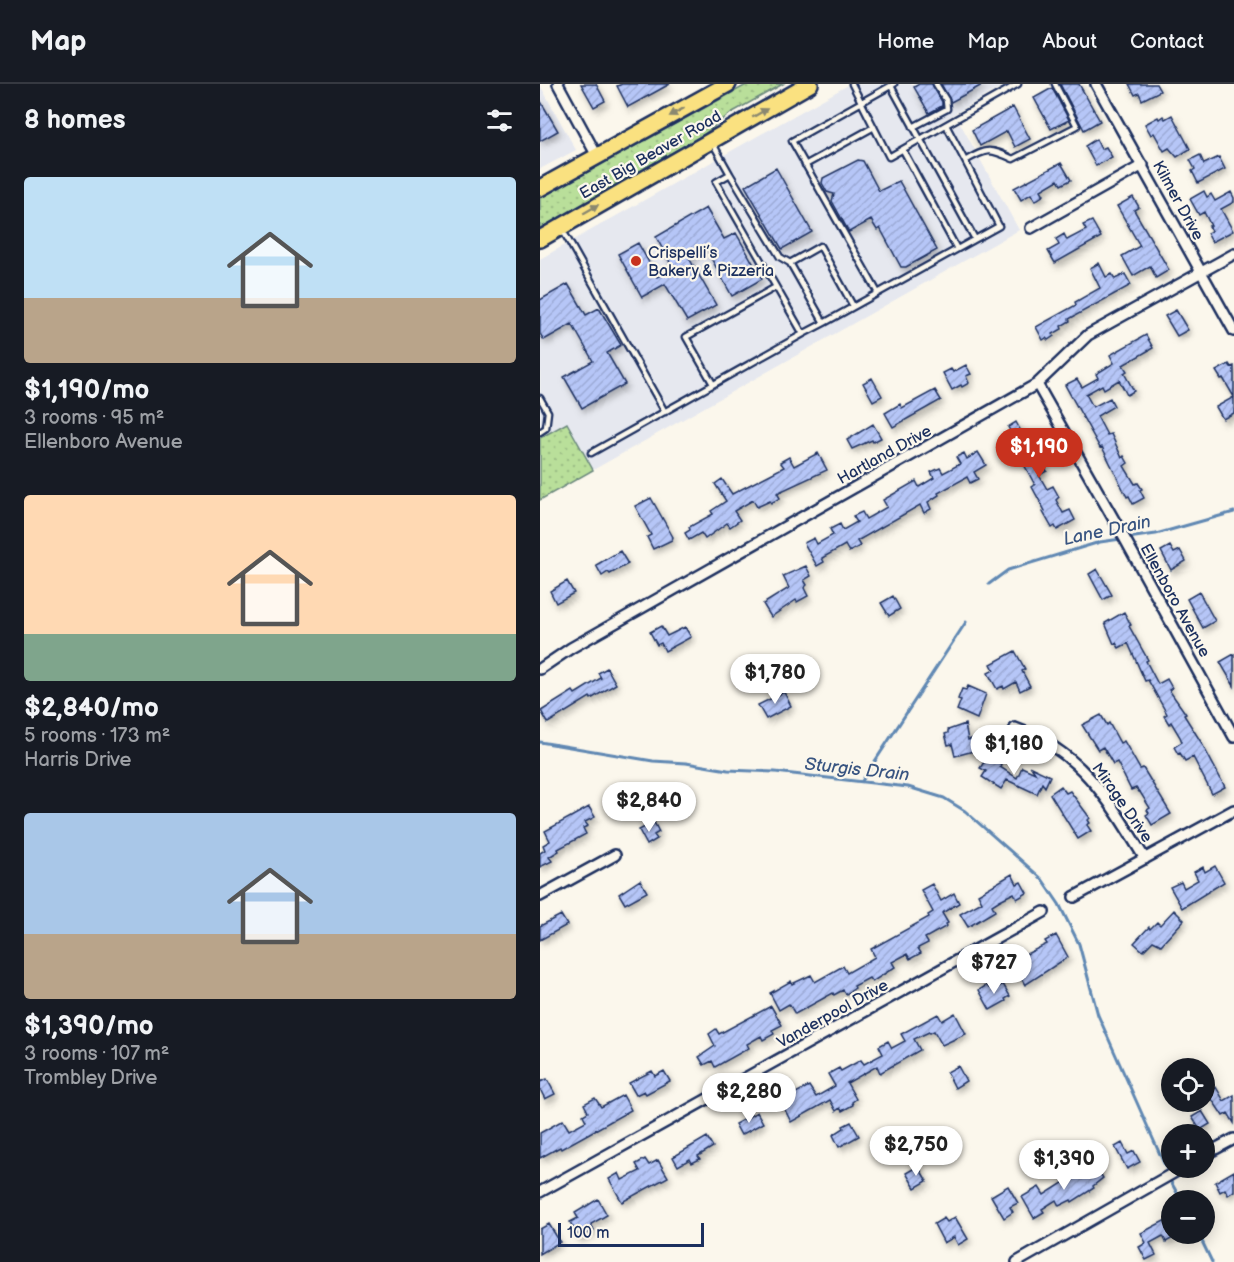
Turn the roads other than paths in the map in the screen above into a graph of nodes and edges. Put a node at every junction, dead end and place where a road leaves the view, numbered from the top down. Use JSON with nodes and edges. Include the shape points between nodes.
{"nodes":[{"id":1,"x":558,"y":84,"type":"edge"},
{"id":2,"x":728,"y":84,"type":"edge"},
{"id":3,"x":852,"y":84,"type":"edge"},
{"id":4,"x":936,"y":84,"type":"edge"},
{"id":5,"x":1018,"y":84,"type":"edge"},
{"id":6,"x":1055,"y":84,"type":"edge"},
{"id":7,"x":1096,"y":84,"type":"edge"},
{"id":8,"x":807,"y":85,"type":"edge"},
{"id":9,"x":892,"y":85,"type":"edge"},
{"id":10,"x":862,"y":102,"type":"junction"},
{"id":11,"x":946,"y":125,"type":"junction"},
{"id":12,"x":874,"y":127,"type":"junction"},
{"id":13,"x":913,"y":127,"type":"junction"},
{"id":14,"x":711,"y":140,"type":"junction"},
{"id":15,"x":920,"y":140,"type":"junction"},
{"id":16,"x":903,"y":150,"type":"junction"},
{"id":17,"x":597,"y":156,"type":"junction"},
{"id":18,"x":965,"y":161,"type":"junction"},
{"id":19,"x":806,"y":165,"type":"junction"},
{"id":20,"x":1143,"y":165,"type":"junction"},
{"id":21,"x":730,"y":174,"type":"junction"},
{"id":22,"x":540,"y":188,"type":"edge"},
{"id":23,"x":561,"y":227,"type":"junction"},
{"id":24,"x":1031,"y":228,"type":"dead end"},
{"id":25,"x":540,"y":239,"type":"edge"},
{"id":26,"x":975,"y":239,"type":"junction"},
{"id":27,"x":957,"y":249,"type":"junction"},
{"id":28,"x":1234,"y":254,"type":"edge"},
{"id":29,"x":790,"y":263,"type":"junction"},
{"id":30,"x":1202,"y":273,"type":"junction"},
{"id":31,"x":776,"y":287,"type":"junction"},
{"id":32,"x":878,"y":292,"type":"junction"},
{"id":33,"x":853,"y":306,"type":"junction"},
{"id":34,"x":824,"y":323,"type":"junction"},
{"id":35,"x":1234,"y":331,"type":"edge"},
{"id":36,"x":803,"y":334,"type":"junction"},
{"id":37,"x":713,"y":384,"type":"junction"},
{"id":38,"x":1037,"y":384,"type":"junction"},
{"id":39,"x":540,"y":398,"type":"edge"},
{"id":40,"x":665,"y":411,"type":"junction"},
{"id":41,"x":540,"y":432,"type":"edge"},
{"id":42,"x":591,"y":453,"type":"dead end"},
{"id":43,"x":540,"y":669,"type":"edge"},
{"id":44,"x":1015,"y":728,"type":"dead end"},
{"id":45,"x":1234,"y":736,"type":"edge"},
{"id":46,"x":1234,"y":810,"type":"edge"},
{"id":47,"x":615,"y":855,"type":"dead end"},
{"id":48,"x":1145,"y":859,"type":"junction"},
{"id":49,"x":540,"y":896,"type":"edge"},
{"id":50,"x":1074,"y":897,"type":"dead end"},
{"id":51,"x":1044,"y":912,"type":"dead end"},
{"id":52,"x":1234,"y":1138,"type":"edge"},
{"id":53,"x":1215,"y":1149,"type":"edge"},
{"id":54,"x":1165,"y":1178,"type":"edge"},
{"id":55,"x":540,"y":1192,"type":"edge"},
{"id":56,"x":1017,"y":1262,"type":"edge"}],
"edges":[{"from":1,"to":17,"type":"street"},
{"from":2,"to":17,"type":"main road","name":"East Big Beaver Road","one_way":true},
{"from":3,"to":10,"type":"lane"},
{"from":4,"to":13,"type":"lane","via":[[947,109]]},
{"from":5,"to":11,"type":"lane"},
{"from":6,"to":18,"type":"lane","via":[[1077,126],[1013,159],[989,150]]},
{"from":7,"to":20,"type":"street","name":"Kilmer Drive"},
{"from":14,"to":8,"type":"main road","name":"East Big Beaver Road","one_way":true},
{"from":9,"to":10,"type":"lane"},
{"from":9,"to":13,"type":"lane"},
{"from":10,"to":12,"type":"lane"},
{"from":10,"to":19,"type":"lane","via":[[792,141]]},
{"from":11,"to":15,"type":"lane"},
{"from":11,"to":18,"type":"lane"},
{"from":12,"to":16,"type":"lane","via":[[889,157]]},
{"from":12,"to":19,"type":"lane"},
{"from":13,"to":15,"type":"lane"},
{"from":14,"to":21,"type":"lane"},
{"from":23,"to":14,"type":"main road","name":"East Big Beaver Road","one_way":true},
{"from":15,"to":16,"type":"lane"},
{"from":15,"to":26,"type":"lane"},
{"from":16,"to":27,"type":"lane"},
{"from":17,"to":22,"type":"main road","name":"East Big Beaver Road"},
{"from":18,"to":26,"type":"lane","via":[[999,225]]},
{"from":19,"to":32,"type":"lane"},
{"from":20,"to":24,"type":"street"},
{"from":20,"to":30,"type":"street","name":"Kilmer Drive"},
{"from":21,"to":29,"type":"lane","via":[[780,257]]},
{"from":21,"to":31,"type":"lane","via":[[716,182]]},
{"from":23,"to":25,"type":"main road","name":"East Big Beaver Road"},
{"from":23,"to":40,"type":"lane"},
{"from":26,"to":27,"type":"lane"},
{"from":27,"to":32,"type":"lane"},
{"from":28,"to":30,"type":"street","name":"Hartland Drive"},
{"from":29,"to":33,"type":"lane","via":[[820,246]]},
{"from":29,"to":34,"type":"lane"},
{"from":30,"to":35,"type":"street","name":"Kilmer Drive"},
{"from":30,"to":38,"type":"street","name":"Hartland Drive","via":[[1088,335]]},
{"from":31,"to":36,"type":"lane"},
{"from":31,"to":37,"type":"lane","via":[[686,337]]},
{"from":32,"to":33,"type":"lane"},
{"from":33,"to":34,"type":"lane"},
{"from":34,"to":36,"type":"lane"},
{"from":36,"to":37,"type":"lane"},
{"from":37,"to":40,"type":"lane"},
{"from":38,"to":43,"type":"street","name":"Hartland Drive","via":[[581,642]]},
{"from":38,"to":45,"type":"street","name":"Ellenboro Avenue"},
{"from":39,"to":41,"type":"lane","via":[[548,412],[546,428]]},
{"from":40,"to":42,"type":"lane"},
{"from":44,"to":48,"type":"street","name":"Mirage Drive","via":[[1035,735],[1074,761],[1105,797]]},
{"from":46,"to":48,"type":"street"},
{"from":47,"to":49,"type":"street"},
{"from":48,"to":50,"type":"street"},
{"from":51,"to":55,"type":"street","name":"Vanderpool Drive"},
{"from":52,"to":53,"type":"street"},
{"from":54,"to":56,"type":"street"}]}
